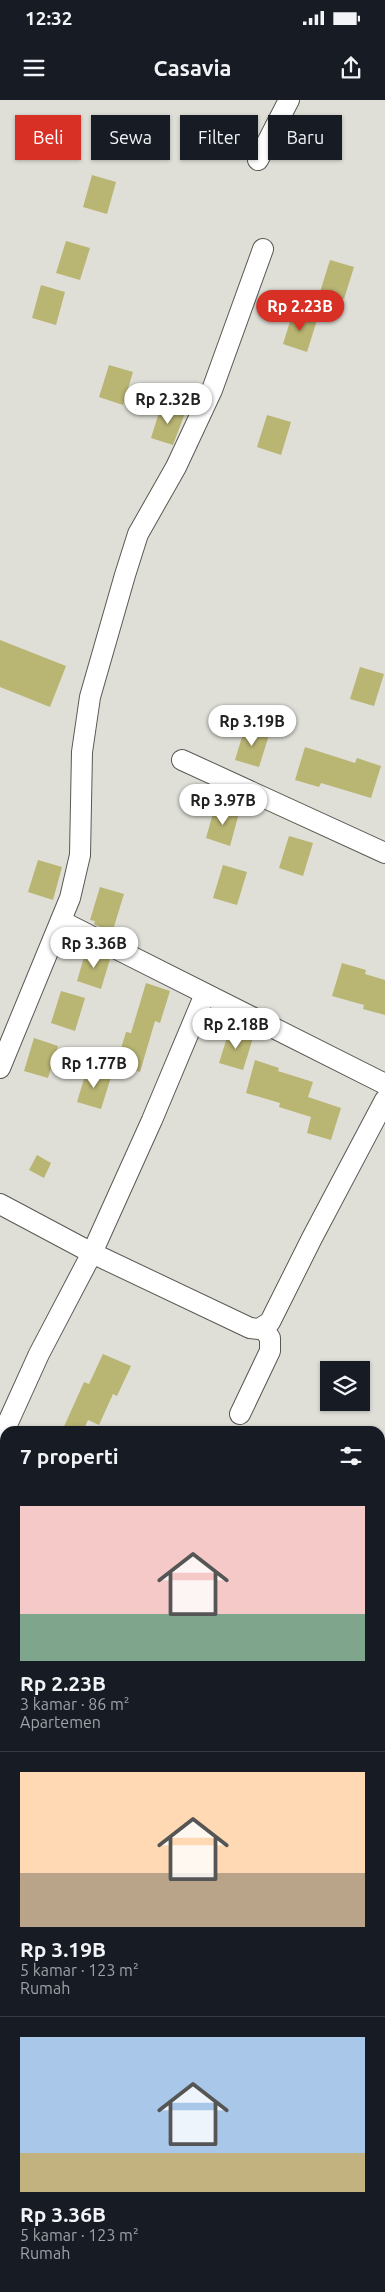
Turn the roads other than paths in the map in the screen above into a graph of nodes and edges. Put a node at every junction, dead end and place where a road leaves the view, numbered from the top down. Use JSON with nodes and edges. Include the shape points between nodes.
{"nodes":[{"id":1,"x":289,"y":100,"type":"edge"},
{"id":2,"x":258,"y":160,"type":"dead end"},
{"id":3,"x":263,"y":249,"type":"dead end"},
{"id":4,"x":182,"y":760,"type":"dead end"},
{"id":5,"x":382,"y":845,"type":"edge"},
{"id":6,"x":61,"y":921,"type":"junction"},
{"id":7,"x":205,"y":994,"type":"junction"},
{"id":8,"x":0,"y":1068,"type":"edge"},
{"id":9,"x":385,"y":1084,"type":"edge"},
{"id":10,"x":385,"y":1100,"type":"edge"},
{"id":11,"x":0,"y":1204,"type":"edge"},
{"id":12,"x":92,"y":1253,"type":"junction"},
{"id":13,"x":263,"y":1328,"type":"junction"},
{"id":14,"x":240,"y":1414,"type":"dead end"},
{"id":15,"x":6,"y":1426,"type":"edge"}],
"edges":[{"from":1,"to":2,"type":"street"},
{"from":3,"to":6,"type":"street","via":[[212,390],[176,468],[138,534],[128,566],[90,697],[82,752],[80,855]]},
{"from":4,"to":5,"type":"street"},
{"from":6,"to":7,"type":"street"},
{"from":6,"to":8,"type":"street"},
{"from":7,"to":9,"type":"street"},
{"from":7,"to":12,"type":"street"},
{"from":10,"to":13,"type":"street","via":[[277,1311]]},
{"from":11,"to":12,"type":"street"},
{"from":12,"to":13,"type":"street","via":[[250,1328]]},
{"from":12,"to":15,"type":"street","via":[[39,1354]]},
{"from":13,"to":14,"type":"street","via":[[270,1338],[270,1352]]}]}
